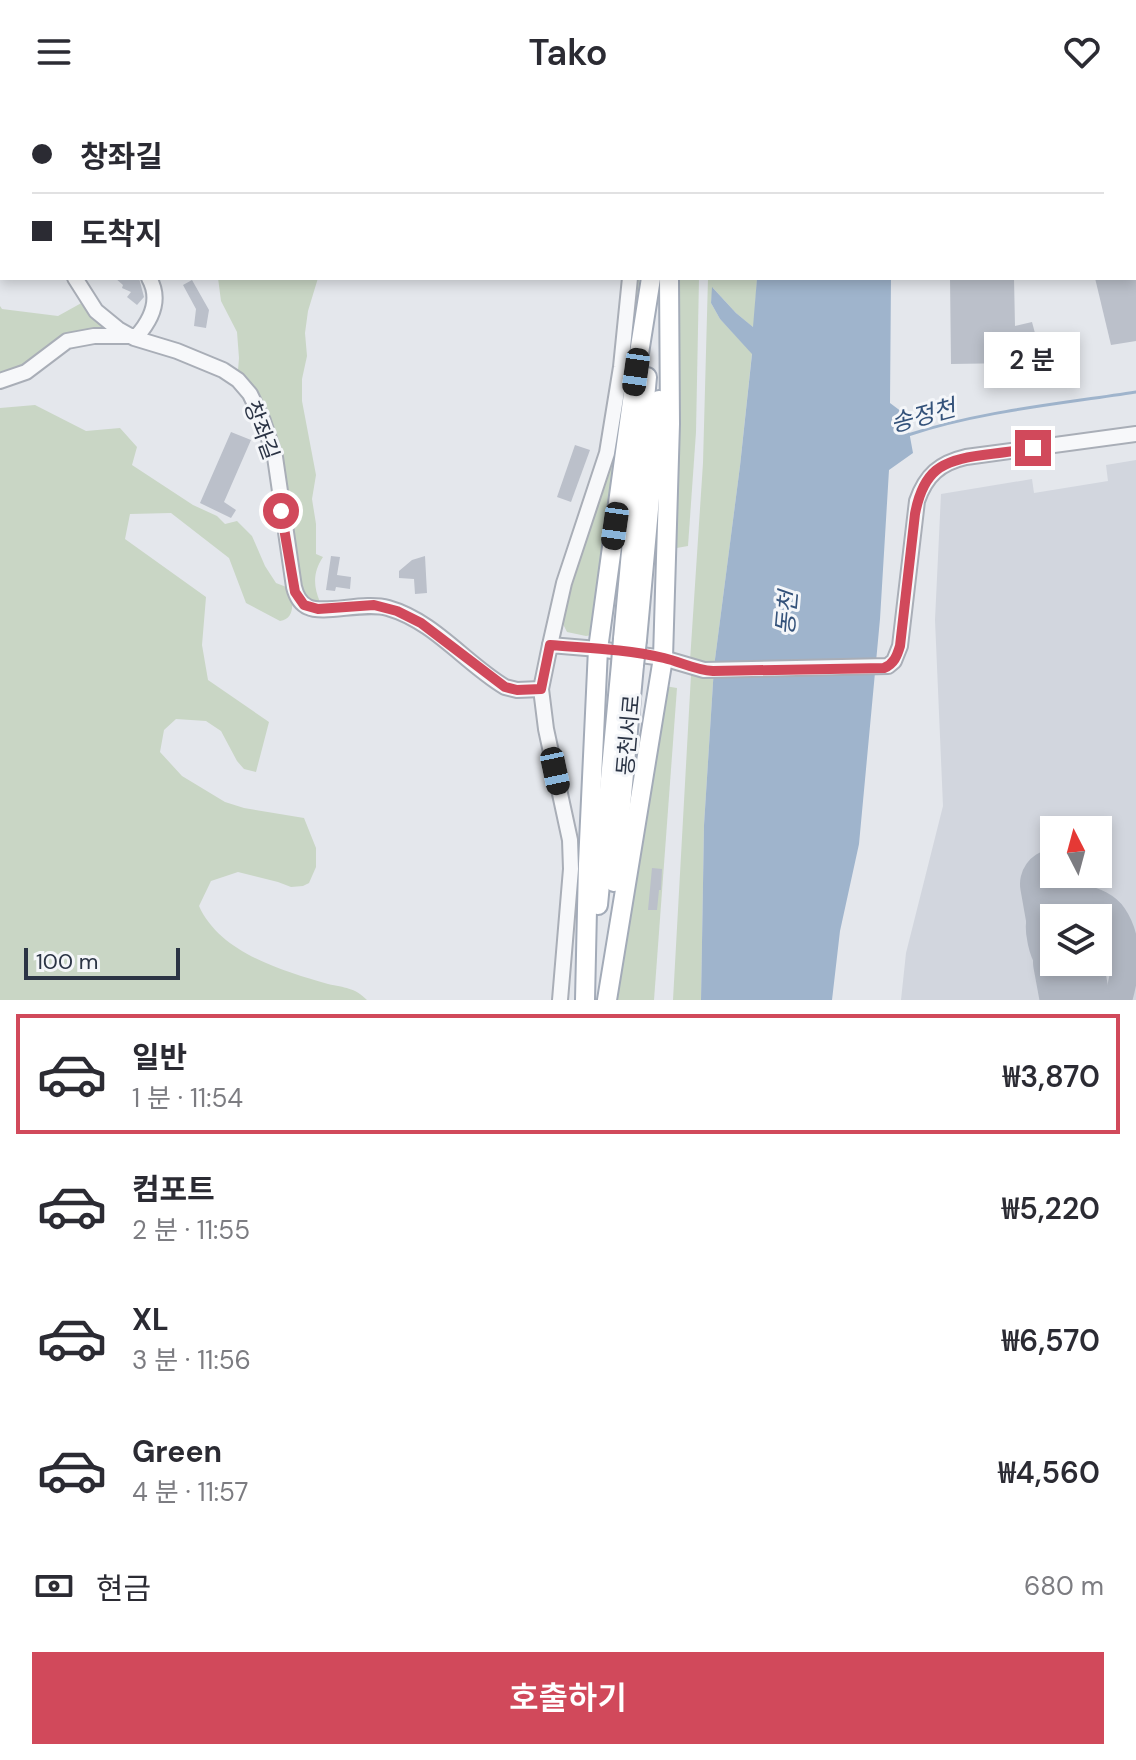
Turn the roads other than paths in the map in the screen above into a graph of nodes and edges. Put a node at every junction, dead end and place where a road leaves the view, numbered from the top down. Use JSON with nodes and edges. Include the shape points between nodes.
{"nodes":[{"id":1,"x":76,"y":280,"type":"edge"},
{"id":2,"x":150,"y":280,"type":"edge"},
{"id":3,"x":630,"y":280,"type":"edge"},
{"id":4,"x":652,"y":280,"type":"edge"},
{"id":5,"x":652,"y":280,"type":"edge"},
{"id":6,"x":668,"y":280,"type":"edge"},
{"id":7,"x":668,"y":280,"type":"edge"},
{"id":8,"x":134,"y":338,"type":"junction"},
{"id":9,"x":0,"y":381,"type":"edge"},
{"id":10,"x":1136,"y":434,"type":"edge"},
{"id":11,"x":630,"y":640,"type":"junction"},
{"id":12,"x":550,"y":645,"type":"junction"},
{"id":13,"x":598,"y":649,"type":"junction"},
{"id":14,"x":663,"y":658,"type":"junction"},
{"id":15,"x":628,"y":665,"type":"junction"},
{"id":16,"x":541,"y":689,"type":"junction"},
{"id":17,"x":560,"y":1000,"type":"edge"},
{"id":18,"x":587,"y":1000,"type":"edge"},
{"id":19,"x":605,"y":1000,"type":"edge"}],
"edges":[{"from":1,"to":8,"type":"street","name":"창좌길","via":[[102,317]]},
{"from":2,"to":8,"type":"street","via":[[155,307]]},
{"from":3,"to":12,"type":"street","via":[[607,453],[564,583]]},
{"from":4,"to":11,"type":"main road","name":"동천서로"},
{"from":5,"to":13,"type":"main road"},
{"from":6,"to":11,"type":"main road","name":"동천서로","via":[[659,405]]},
{"from":7,"to":14,"type":"main road"},
{"from":8,"to":9,"type":"street","via":[[76,338],[26,372]]},
{"from":8,"to":16,"type":"street","name":"창좌길","via":[[223,370],[250,394],[273,448],[294,587],[301,602],[318,609],[374,605],[397,611],[505,687]]},
{"from":10,"to":14,"type":"street","via":[[966,457],[936,470],[917,501],[900,646],[884,668],[713,671]]},
{"from":11,"to":15,"type":"main road","name":"동천서로","bridge":true},
{"from":12,"to":13,"type":"street"},
{"from":12,"to":16,"type":"street"},
{"from":13,"to":14,"type":"street"},
{"from":13,"to":18,"type":"main road"},
{"from":14,"to":19,"type":"main road"},
{"from":15,"to":18,"type":"main road","name":"동천서로"},
{"from":15,"to":19,"type":"main road","name":"동천서로"},
{"from":16,"to":17,"type":"street","via":[[570,840]]}]}
